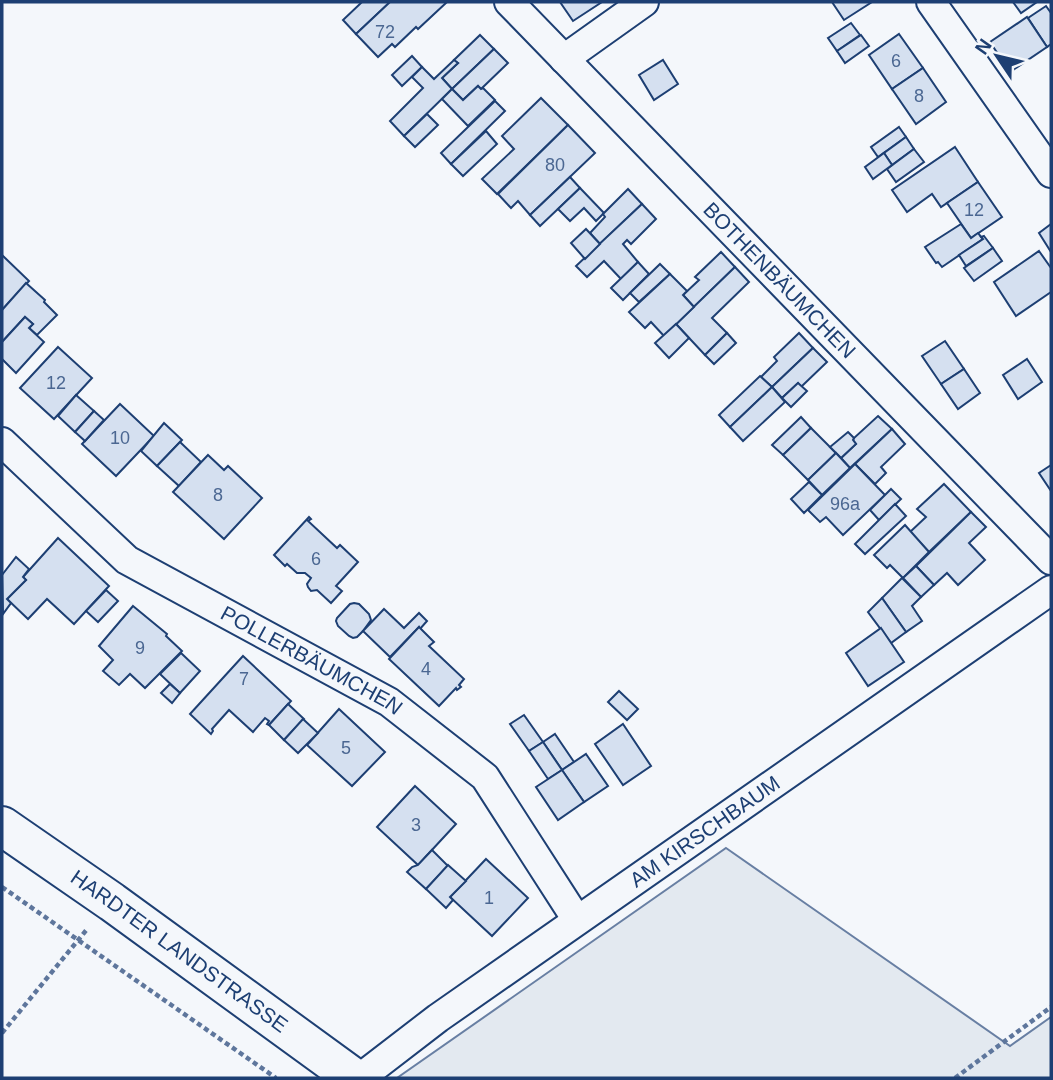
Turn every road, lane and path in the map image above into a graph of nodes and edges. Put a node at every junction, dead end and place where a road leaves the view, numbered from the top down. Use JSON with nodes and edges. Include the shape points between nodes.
{"nodes":[{"id":1,"x":509,"y":2,"type":"edge"},
{"id":2,"x":644,"y":2,"type":"edge"},
{"id":3,"x":931,"y":2,"type":"edge"},
{"id":4,"x":564,"y":59,"type":"junction"},
{"id":5,"x":1051,"y":173,"type":"edge"},
{"id":6,"x":2,"y":442,"type":"edge"},
{"id":7,"x":1051,"y":560,"type":"edge"},
{"id":8,"x":1051,"y":590,"type":"edge"},
{"id":9,"x":2,"y":827,"type":"edge"},
{"id":10,"x":2,"y":887,"type":"edge"},
{"id":11,"x":112,"y":902,"type":"junction"},
{"id":12,"x":576,"y":920,"type":"junction"},
{"id":13,"x":78,"y":940,"type":"junction"},
{"id":14,"x":1051,"y":1007,"type":"edge"},
{"id":15,"x":2,"y":1033,"type":"edge"},
{"id":16,"x":276,"y":1078,"type":"edge"},
{"id":17,"x":354,"y":1078,"type":"edge"},
{"id":18,"x":360,"y":1078,"type":"edge"},
{"id":19,"x":955,"y":1078,"type":"edge"}],
"edges":[{"from":1,"to":4,"type":"street","name":"BOTHENBÄUMCHEN"},
{"from":2,"to":4,"type":"street"},
{"from":3,"to":5,"type":"street"},
{"from":4,"to":7,"type":"street","name":"BOTHENBÄUMCHEN"},
{"from":6,"to":12,"type":"street","name":"POLLERBÄUMCHEN","via":[[127,560],[389,702],[485,778]]},
{"from":8,"to":12,"type":"street","name":"AM KIRSCHBAUM"},
{"from":9,"to":11,"type":"main road","name":"HARDTER LANDSTRASSE"},
{"from":10,"to":13,"type":"path"},
{"from":11,"to":13,"type":"path"},
{"from":11,"to":17,"type":"main road","name":"HARDTER LANDSTRASSE"},
{"from":12,"to":18,"type":"street","name":"AM KIRSCHBAUM"},
{"from":13,"to":15,"type":"path"},
{"from":13,"to":16,"type":"path"},
{"from":14,"to":19,"type":"path"}]}
